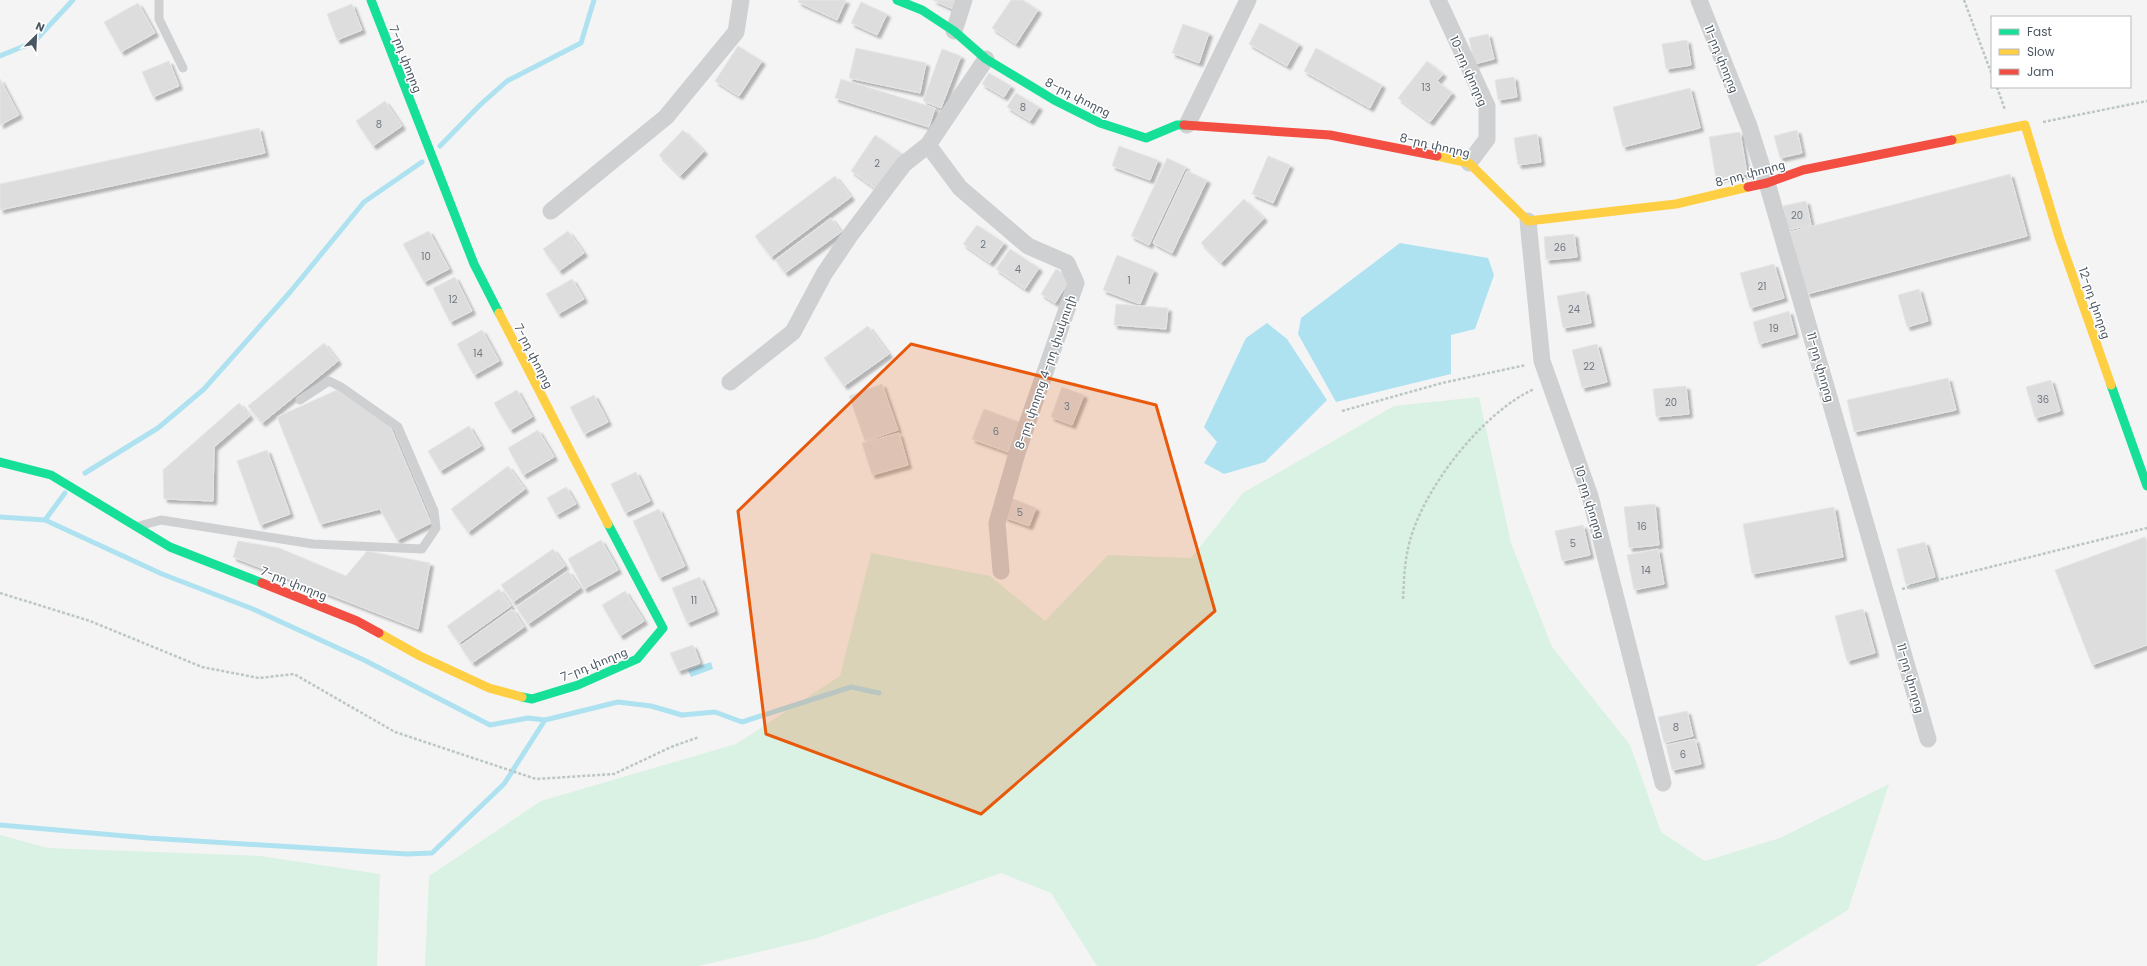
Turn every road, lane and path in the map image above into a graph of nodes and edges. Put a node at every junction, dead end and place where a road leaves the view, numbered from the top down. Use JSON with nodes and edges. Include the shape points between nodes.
{"nodes":[{"id":1,"x":159,"y":0,"type":"edge"},
{"id":2,"x":370,"y":0,"type":"edge"},
{"id":3,"x":741,"y":0,"type":"edge"},
{"id":4,"x":897,"y":0,"type":"edge"},
{"id":5,"x":964,"y":0,"type":"edge"},
{"id":6,"x":1248,"y":0,"type":"edge"},
{"id":7,"x":1438,"y":0,"type":"edge"},
{"id":8,"x":1698,"y":0,"type":"edge"},
{"id":9,"x":1964,"y":0,"type":"edge"},
{"id":10,"x":954,"y":31,"type":"junction"},
{"id":11,"x":986,"y":59,"type":"junction"},
{"id":12,"x":183,"y":68,"type":"dead end"},
{"id":13,"x":1991,"y":72,"type":"edge"},
{"id":14,"x":1996,"y":88,"type":"edge"},
{"id":15,"x":2147,"y":101,"type":"edge"},
{"id":16,"x":1187,"y":125,"type":"junction"},
{"id":17,"x":2025,"y":125,"type":"junction"},
{"id":18,"x":2012,"y":128,"type":"junction"},
{"id":19,"x":928,"y":145,"type":"junction"},
{"id":20,"x":1470,"y":163,"type":"junction"},
{"id":21,"x":1767,"y":184,"type":"junction"},
{"id":22,"x":551,"y":211,"type":"dead end"},
{"id":23,"x":1528,"y":221,"type":"junction"},
{"id":24,"x":1542,"y":361,"type":"junction"},
{"id":25,"x":730,"y":382,"type":"dead end"},
{"id":26,"x":1549,"y":382,"type":"junction"},
{"id":27,"x":300,"y":400,"type":"dead end"},
{"id":28,"x":1342,"y":411,"type":"dead end"},
{"id":29,"x":0,"y":462,"type":"edge"},
{"id":30,"x":2147,"y":486,"type":"edge"},
{"id":31,"x":136,"y":527,"type":"junction"},
{"id":32,"x":2147,"y":528,"type":"edge"},
{"id":33,"x":1001,"y":571,"type":"dead end"},
{"id":34,"x":0,"y":593,"type":"edge"},
{"id":35,"x":1886,"y":593,"type":"junction"},
{"id":36,"x":1403,"y":600,"type":"dead end"},
{"id":37,"x":699,"y":738,"type":"dead end"},
{"id":38,"x":1928,"y":739,"type":"dead end"},
{"id":39,"x":1663,"y":783,"type":"dead end"}],
"edges":[{"from":1,"to":12,"type":"lane","via":[[159,19]]},
{"from":2,"to":31,"type":"street","name":"7-րդ փողոց","via":[[474,264],[663,628],[637,659],[578,685],[532,699],[489,688],[420,656],[357,621],[170,547]]},
{"from":3,"to":22,"type":"street","via":[[736,32],[666,117]]},
{"from":4,"to":10,"type":"street","name":"8-րդ փողոց","via":[[922,10]]},
{"from":5,"to":10,"type":"street"},
{"from":6,"to":16,"type":"street"},
{"from":7,"to":20,"type":"street","name":"10-րդ փողոց","via":[[1487,106],[1488,139]]},
{"from":8,"to":21,"type":"street","name":"11-րդ փողոց","via":[[1749,126]]},
{"from":9,"to":13,"type":"path"},
{"from":10,"to":11,"type":"street","name":"8-րդ փողոց"},
{"from":11,"to":16,"type":"street","name":"8-րդ փողոց","via":[[1054,100],[1100,123],[1146,138],[1177,125]]},
{"from":11,"to":19,"type":"street"},
{"from":14,"to":18,"type":"path"},
{"from":15,"to":17,"type":"path"},
{"from":16,"to":20,"type":"street","name":"8-րդ փողոց","via":[[1330,136]]},
{"from":17,"to":18,"type":"street","name":"8-րդ փողոց"},
{"from":17,"to":30,"type":"street","name":"12-րդ փողոց","via":[[2059,237]]},
{"from":18,"to":21,"type":"street","name":"8-րդ փողոց","via":[[1803,170]]},
{"from":19,"to":25,"type":"street","via":[[904,164],[852,234],[824,274],[793,332]]},
{"from":19,"to":33,"type":"street","name":"8-րդ փողոց 4-րդ փակուղի","via":[[960,188],[1028,246],[1067,263],[1076,283],[1017,454],[997,523]]},
{"from":20,"to":23,"type":"street","name":"8-րդ փողոց"},
{"from":21,"to":23,"type":"street","name":"8-րդ փողոց","via":[[1676,204]]},
{"from":21,"to":35,"type":"street","name":"11-րդ փողոց"},
{"from":23,"to":24,"type":"street","name":"10-րդ փողոց"},
{"from":24,"to":26,"type":"street","name":"10-րդ փողոց"},
{"from":24,"to":28,"type":"path","via":[[1442,383]]},
{"from":26,"to":36,"type":"path","via":[[1524,394],[1491,418],[1443,474],[1420,512],[1407,553]]},
{"from":26,"to":39,"type":"street","name":"10-րդ փողոց","via":[[1590,496]]},
{"from":27,"to":31,"type":"lane","via":[[329,381],[398,427],[434,510],[436,528],[422,549],[313,544],[161,520]]},
{"from":29,"to":31,"type":"street","name":"7-րդ փողոց","via":[[51,475]]},
{"from":32,"to":35,"type":"path"},
{"from":34,"to":37,"type":"path","via":[[90,621],[202,667],[259,678],[294,674],[395,732],[536,779],[614,774],[671,747]]},
{"from":35,"to":38,"type":"street","name":"11-րդ փողոց"}]}
